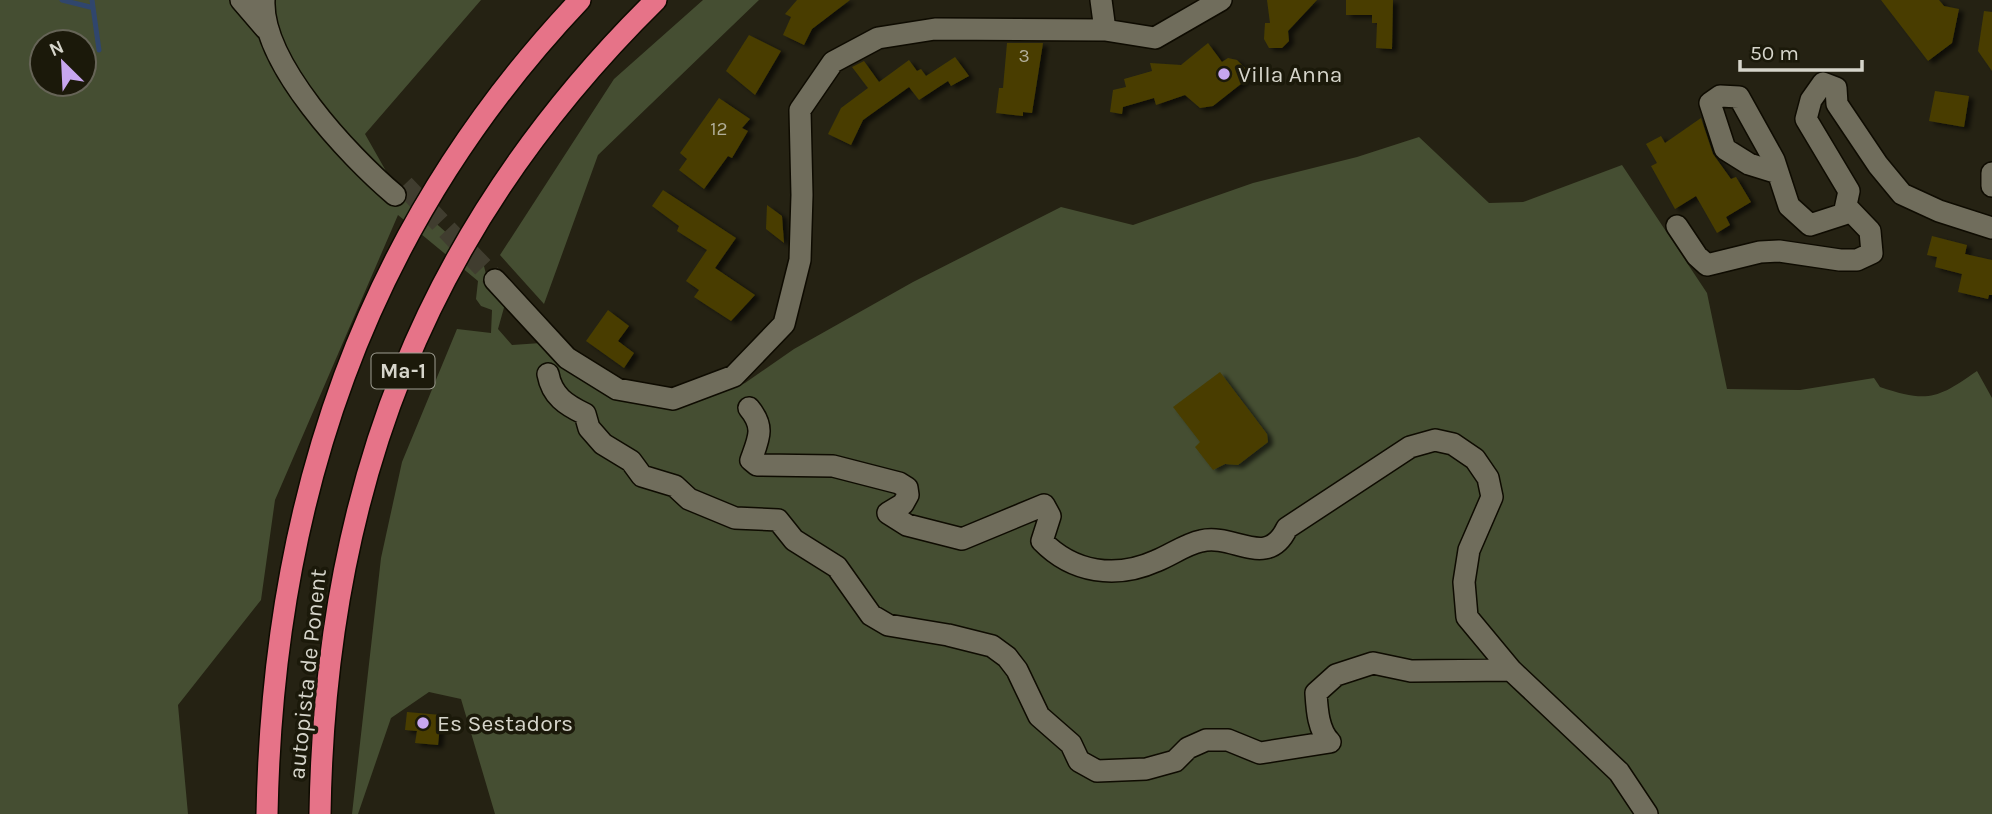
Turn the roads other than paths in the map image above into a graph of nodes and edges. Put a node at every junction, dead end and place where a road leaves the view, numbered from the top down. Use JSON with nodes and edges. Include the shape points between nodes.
{"nodes":[{"id":1,"x":241,"y":0,"type":"edge"},
{"id":2,"x":264,"y":0,"type":"edge"},
{"id":3,"x":580,"y":0,"type":"edge"},
{"id":4,"x":656,"y":0,"type":"edge"},
{"id":5,"x":1101,"y":0,"type":"edge"},
{"id":6,"x":1221,"y":0,"type":"edge"},
{"id":7,"x":266,"y":29,"type":"junction"},
{"id":8,"x":1105,"y":30,"type":"junction"},
{"id":9,"x":1778,"y":173,"type":"dead end"},
{"id":10,"x":1992,"y":173,"type":"edge"},
{"id":11,"x":1992,"y":186,"type":"edge"},
{"id":12,"x":400,"y":190,"type":"tunnel mouth"},
{"id":13,"x":1846,"y":206,"type":"junction"},
{"id":14,"x":1677,"y":226,"type":"dead end"},
{"id":15,"x":1992,"y":228,"type":"edge"},
{"id":16,"x":495,"y":279,"type":"tunnel mouth"},
{"id":17,"x":548,"y":374,"type":"dead end"},
{"id":18,"x":749,"y":408,"type":"dead end"},
{"id":19,"x":1511,"y":670,"type":"junction"},
{"id":20,"x":267,"y":814,"type":"edge"},
{"id":21,"x":320,"y":814,"type":"edge"},
{"id":22,"x":1647,"y":814,"type":"edge"}],
"edges":[{"from":1,"to":7,"type":"street"},
{"from":2,"to":7,"type":"street"},
{"from":3,"to":20,"type":"highway","name":"autopista de Ponent","number":"Ma-1","via":[[509,82],[451,163],[395,260],[349,361],[314,465],[288,575],[275,673]]},
{"from":4,"to":21,"type":"highway","name":"autopista de Ponent","number":"Ma-1","via":[[566,96],[514,167],[467,240],[409,356],[364,478],[345,557],[327,681]]},
{"from":5,"to":8,"type":"street"},
{"from":6,"to":8,"type":"street","via":[[1155,38]]},
{"from":7,"to":12,"type":"street","via":[[296,86],[359,164]]},
{"from":8,"to":16,"type":"street","via":[[935,29],[877,38],[833,62],[800,110],[800,260],[784,324],[734,376],[673,399],[617,389],[567,358]]},
{"from":9,"to":13,"type":"street","via":[[1789,206],[1810,225],[1844,214]]},
{"from":10,"to":11,"type":"street"},
{"from":13,"to":14,"type":"street","via":[[1870,231],[1876,258],[1840,260],[1779,251],[1707,265]]},
{"from":13,"to":15,"type":"street","via":[[1849,191],[1807,119],[1811,100],[1824,83],[1836,88],[1837,104],[1902,194]]},
{"from":17,"to":19,"type":"street","via":[[557,396],[585,415],[603,444],[631,461],[642,476],[675,486],[689,499],[736,518],[778,520],[794,540],[838,567],[871,615],[888,625],[970,640],[1007,656],[1039,716],[1071,744],[1079,761],[1097,771],[1146,769],[1175,761],[1206,740],[1228,740],[1261,754],[1320,746],[1330,742],[1317,711],[1316,693],[1336,675],[1373,663],[1411,671]]},
{"from":18,"to":19,"type":"street","via":[[760,421],[761,434],[751,460],[757,465],[833,466],[899,483],[908,495],[888,513],[907,525],[962,539],[1044,505],[1051,516],[1042,541],[1067,561],[1096,573],[1152,563],[1201,541],[1265,550],[1281,541],[1287,528],[1410,447],[1435,440],[1453,444],[1475,459],[1488,478],[1492,497],[1469,550],[1464,582],[1467,617]]},
{"from":19,"to":22,"type":"street","via":[[1619,772]]}]}
